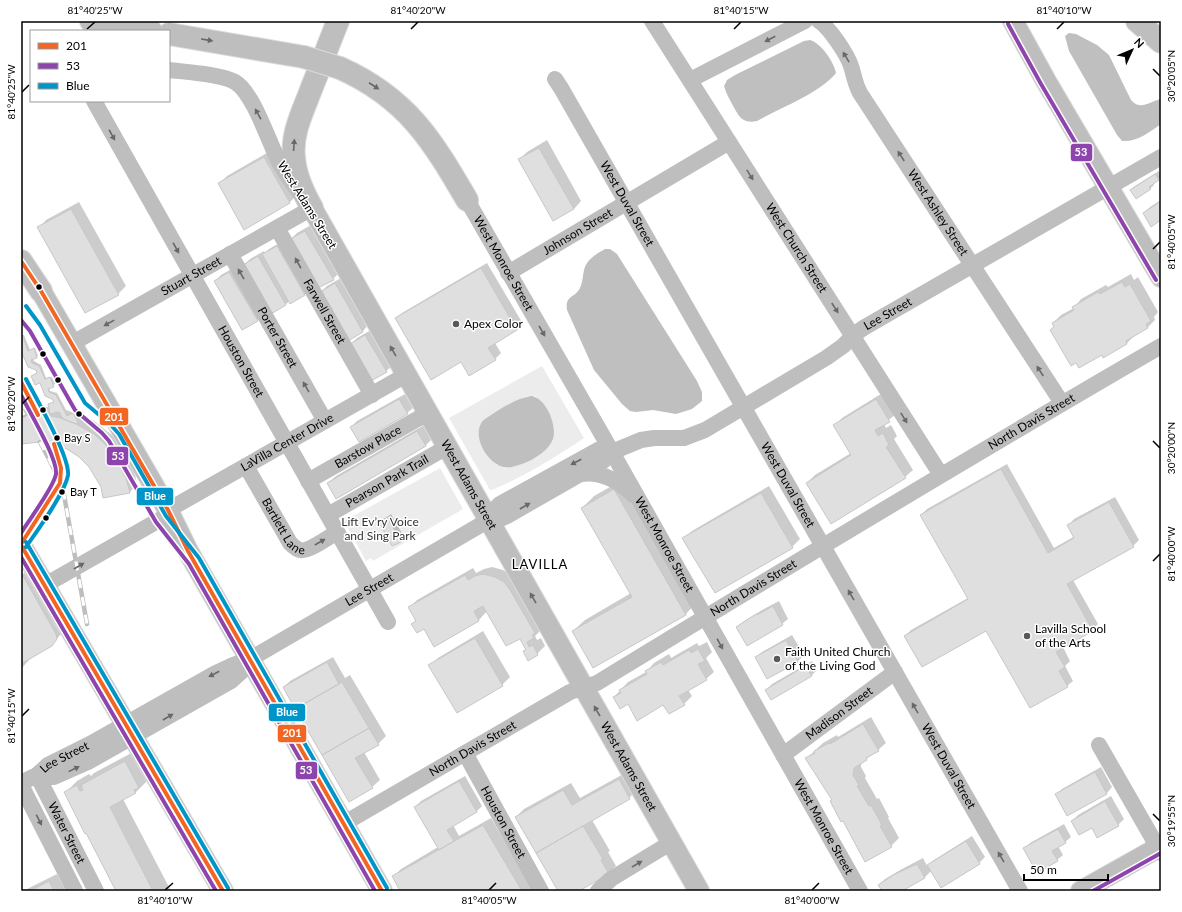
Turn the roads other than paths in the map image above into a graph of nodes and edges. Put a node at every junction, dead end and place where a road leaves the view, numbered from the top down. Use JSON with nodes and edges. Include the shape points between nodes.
{"nodes":[{"id":1,"x":91,"y":21,"type":"edge"},
{"id":2,"x":338,"y":21,"type":"edge"},
{"id":3,"x":652,"y":21,"type":"edge"},
{"id":4,"x":805,"y":21,"type":"edge"},
{"id":5,"x":819,"y":21,"type":"edge"},
{"id":6,"x":1013,"y":21,"type":"edge"},
{"id":7,"x":1137,"y":21,"type":"edge"},
{"id":8,"x":145,"y":30,"type":"edge"},
{"id":9,"x":170,"y":34,"type":"edge"},
{"id":10,"x":1161,"y":42,"type":"edge"},
{"id":11,"x":170,"y":70,"type":"edge"},
{"id":12,"x":555,"y":79,"type":"dead end"},
{"id":13,"x":690,"y":80,"type":"junction"},
{"id":14,"x":95,"y":102,"type":"edge"},
{"id":15,"x":729,"y":142,"type":"junction"},
{"id":16,"x":1161,"y":157,"type":"edge"},
{"id":17,"x":1108,"y":187,"type":"junction"},
{"id":18,"x":466,"y":200,"type":"joint"},
{"id":19,"x":627,"y":203,"type":"junction"},
{"id":20,"x":312,"y":208,"type":"junction"},
{"id":21,"x":278,"y":228,"type":"junction"},
{"id":22,"x":230,"y":254,"type":"junction"},
{"id":23,"x":21,"y":255,"type":"edge"},
{"id":24,"x":21,"y":261,"type":"edge"},
{"id":25,"x":972,"y":265,"type":"junction"},
{"id":26,"x":508,"y":273,"type":"junction"},
{"id":27,"x":192,"y":276,"type":"junction"},
{"id":28,"x":1161,"y":277,"type":"edge"},
{"id":29,"x":41,"y":291,"type":"junction"},
{"id":30,"x":852,"y":336,"type":"junction"},
{"id":31,"x":71,"y":344,"type":"junction"},
{"id":32,"x":1161,"y":346,"type":"edge"},
{"id":33,"x":406,"y":375,"type":"junction"},
{"id":34,"x":372,"y":395,"type":"junction"},
{"id":35,"x":1062,"y":403,"type":"junction"},
{"id":36,"x":744,"y":407,"type":"junction"},
{"id":37,"x":428,"y":414,"type":"junction"},
{"id":38,"x":325,"y":421,"type":"junction"},
{"id":39,"x":286,"y":443,"type":"junction"},
{"id":40,"x":447,"y":447,"type":"junction"},
{"id":41,"x":612,"y":452,"type":"junction"},
{"id":42,"x":246,"y":466,"type":"junction"},
{"id":43,"x":579,"y":475,"type":"junction"},
{"id":44,"x":940,"y":475,"type":"junction"},
{"id":45,"x":308,"y":481,"type":"junction"},
{"id":46,"x":641,"y":503,"type":"junction"},
{"id":47,"x":164,"y":515,"type":"junction"},
{"id":48,"x":328,"y":516,"type":"junction"},
{"id":49,"x":489,"y":520,"type":"junction"},
{"id":50,"x":337,"y":532,"type":"junction"},
{"id":51,"x":21,"y":545,"type":"edge"},
{"id":52,"x":822,"y":546,"type":"junction"},
{"id":53,"x":45,"y":585,"type":"junction"},
{"id":54,"x":370,"y":589,"type":"junction"},
{"id":55,"x":705,"y":617,"type":"junction"},
{"id":56,"x":388,"y":622,"type":"dead end"},
{"id":57,"x":250,"y":659,"type":"junction"},
{"id":58,"x":895,"y":672,"type":"junction"},
{"id":59,"x":584,"y":687,"type":"junction"},
{"id":60,"x":130,"y":730,"type":"junction"},
{"id":61,"x":1099,"y":745,"type":"dead end"},
{"id":62,"x":465,"y":753,"type":"junction"},
{"id":63,"x":783,"y":755,"type":"junction"},
{"id":64,"x":37,"y":775,"type":"junction"},
{"id":65,"x":21,"y":784,"type":"edge"},
{"id":66,"x":343,"y":824,"type":"junction"},
{"id":67,"x":672,"y":842,"type":"junction"},
{"id":68,"x":1160,"y":849,"type":"edge"},
{"id":69,"x":602,"y":888,"type":"edge"},
{"id":70,"x":75,"y":891,"type":"edge"},
{"id":71,"x":96,"y":891,"type":"edge"},
{"id":72,"x":223,"y":891,"type":"edge"},
{"id":73,"x":382,"y":891,"type":"edge"},
{"id":74,"x":541,"y":891,"type":"edge"},
{"id":75,"x":699,"y":891,"type":"edge"},
{"id":76,"x":860,"y":891,"type":"edge"},
{"id":77,"x":1020,"y":891,"type":"edge"},
{"id":78,"x":1082,"y":891,"type":"edge"}],
"edges":[{"from":1,"to":8,"type":"highway"},
{"from":20,"to":2,"type":"highway","one_way":true,"via":[[295,167],[294,142],[301,115]]},
{"from":3,"to":13,"type":"street","name":"West Church Street"},
{"from":4,"to":13,"type":"street","one_way":true},
{"from":25,"to":5,"type":"street","name":"West Ashley Street","one_way":true,"via":[[855,84],[849,62],[829,30]]},
{"from":6,"to":17,"type":"main road"},
{"from":7,"to":10,"type":"highway"},
{"from":9,"to":18,"type":"highway","one_way":true,"bridge":true,"via":[[304,57],[340,68],[363,79],[412,117],[440,154]]},
{"from":20,"to":11,"type":"street","name":"West Adams Street","one_way":true,"via":[[286,175],[263,124],[246,93],[236,82]]},
{"from":12,"to":19,"type":"street","name":"West Duval Street"},
{"from":13,"to":15,"type":"street","name":"West Church Street"},
{"from":14,"to":27,"type":"street","name":"Houston Street","one_way":true},
{"from":15,"to":19,"type":"street","name":"Johnson Street"},
{"from":15,"to":30,"type":"street","name":"West Church Street","one_way":true},
{"from":16,"to":17,"type":"street","name":"Lee Street"},
{"from":17,"to":25,"type":"street","name":"Lee Street"},
{"from":17,"to":28,"type":"main road"},
{"from":18,"to":26,"type":"street","name":"West Monroe Street"},
{"from":19,"to":26,"type":"street","name":"Johnson Street"},
{"from":19,"to":36,"type":"street","name":"West Duval Street"},
{"from":20,"to":21,"type":"street","name":"Stuart Street"},
{"from":33,"to":20,"type":"main road","name":"West Adams Street","one_way":true},
{"from":21,"to":22,"type":"street","name":"Stuart Street"},
{"from":34,"to":21,"type":"street","name":"Farwell Street","one_way":true},
{"from":22,"to":27,"type":"street","name":"Stuart Street"},
{"from":38,"to":22,"type":"street","name":"Porter Street","one_way":true},
{"from":23,"to":29,"type":"street"},
{"from":24,"to":29,"type":"highway"},
{"from":25,"to":30,"type":"street","name":"Lee Street"},
{"from":35,"to":25,"type":"street","name":"West Ashley Street","one_way":true},
{"from":26,"to":41,"type":"street","name":"West Monroe Street","one_way":true},
{"from":27,"to":31,"type":"street","name":"Stuart Street","one_way":true},
{"from":27,"to":39,"type":"street","name":"Houston Street"},
{"from":29,"to":31,"type":"main road"},
{"from":30,"to":36,"type":"street","name":"Lee Street","via":[[826,358]]},
{"from":30,"to":44,"type":"street","name":"West Church Street","one_way":true},
{"from":31,"to":47,"type":"main road"},
{"from":32,"to":35,"type":"street","name":"North Davis Street"},
{"from":33,"to":34,"type":"street","name":"LaVilla Center Drive"},
{"from":33,"to":37,"type":"main road","name":"West Adams Street"},
{"from":34,"to":38,"type":"street","name":"LaVilla Center Drive"},
{"from":35,"to":44,"type":"street","name":"North Davis Street"},
{"from":36,"to":41,"type":"street","name":"Lee Street","via":[[695,435],[648,439]]},
{"from":36,"to":52,"type":"street","name":"West Duval Street"},
{"from":37,"to":40,"type":"main road","name":"West Adams Street"},
{"from":37,"to":45,"type":"street","name":"Barstow Place"},
{"from":38,"to":39,"type":"street","name":"LaVilla Center Drive"},
{"from":39,"to":42,"type":"street","name":"LaVilla Center Drive"},
{"from":39,"to":45,"type":"street","name":"Houston Street"},
{"from":40,"to":48,"type":"street","name":"Pearson Park Trail"},
{"from":40,"to":49,"type":"main road","name":"West Adams Street"},
{"from":41,"to":43,"type":"street","name":"Lee Street","via":[[603,461]]},
{"from":41,"to":46,"type":"street","name":"West Monroe Street"},
{"from":41,"to":49,"type":"street","name":"Lee Street","one_way":true,"via":[[598,450],[566,467],[500,504]]},
{"from":42,"to":47,"type":"street","name":"LaVilla Center Drive"},
{"from":42,"to":50,"type":"street","name":"Bartlett Lane","one_way":true,"via":[[292,546],[304,550]]},
{"from":43,"to":46,"type":"street","via":[[597,474],[612,479]]},
{"from":49,"to":43,"type":"street","name":"Lee Street","one_way":true,"via":[[507,516]]},
{"from":44,"to":52,"type":"street","name":"North Davis Street"},
{"from":45,"to":48,"type":"street","name":"Houston Street"},
{"from":46,"to":55,"type":"street","name":"West Monroe Street"},
{"from":53,"to":47,"type":"street","name":"LaVilla Center Drive","one_way":true},
{"from":47,"to":57,"type":"main road","via":[[194,561]]},
{"from":48,"to":50,"type":"street","name":"Houston Street"},
{"from":49,"to":54,"type":"street","name":"Lee Street"},
{"from":59,"to":49,"type":"main road","name":"West Adams Street","one_way":true},
{"from":50,"to":54,"type":"street","name":"Houston Street"},
{"from":51,"to":53,"type":"main road"},
{"from":52,"to":55,"type":"street","name":"North Davis Street"},
{"from":58,"to":52,"type":"street","name":"West Duval Street","one_way":true},
{"from":53,"to":60,"type":"main road"},
{"from":54,"to":56,"type":"street","name":"Houston Street"},
{"from":54,"to":57,"type":"street","name":"Lee Street"},
{"from":55,"to":59,"type":"street","name":"North Davis Street","via":[[597,683]]},
{"from":55,"to":63,"type":"street","name":"West Monroe Street","one_way":true},
{"from":57,"to":60,"type":"street","name":"Lee Street","via":[[214,674]]},
{"from":57,"to":66,"type":"main road"},
{"from":58,"to":63,"type":"street","name":"Madison Street"},
{"from":77,"to":58,"type":"street","name":"West Duval Street","one_way":true},
{"from":59,"to":62,"type":"street","name":"North Davis Street","via":[[570,692]]},
{"from":67,"to":59,"type":"main road","name":"West Adams Street","one_way":true},
{"from":60,"to":64,"type":"street","name":"Lee Street","via":[[90,744],[48,765]]},
{"from":60,"to":72,"type":"main road"},
{"from":61,"to":68,"type":"street"},
{"from":62,"to":66,"type":"street","name":"North Davis Street"},
{"from":62,"to":74,"type":"street","name":"Houston Street"},
{"from":63,"to":76,"type":"street","name":"West Monroe Street"},
{"from":64,"to":65,"type":"street","name":"Lee Street"},
{"from":64,"to":71,"type":"street","name":"Water Street"},
{"from":65,"to":70,"type":"street","name":"Water Street","one_way":true},
{"from":66,"to":73,"type":"main road"},
{"from":69,"to":67,"type":"street","one_way":true,"via":[[611,879]]},
{"from":67,"to":75,"type":"main road","name":"West Adams Street"},
{"from":68,"to":78,"type":"main road"}]}
